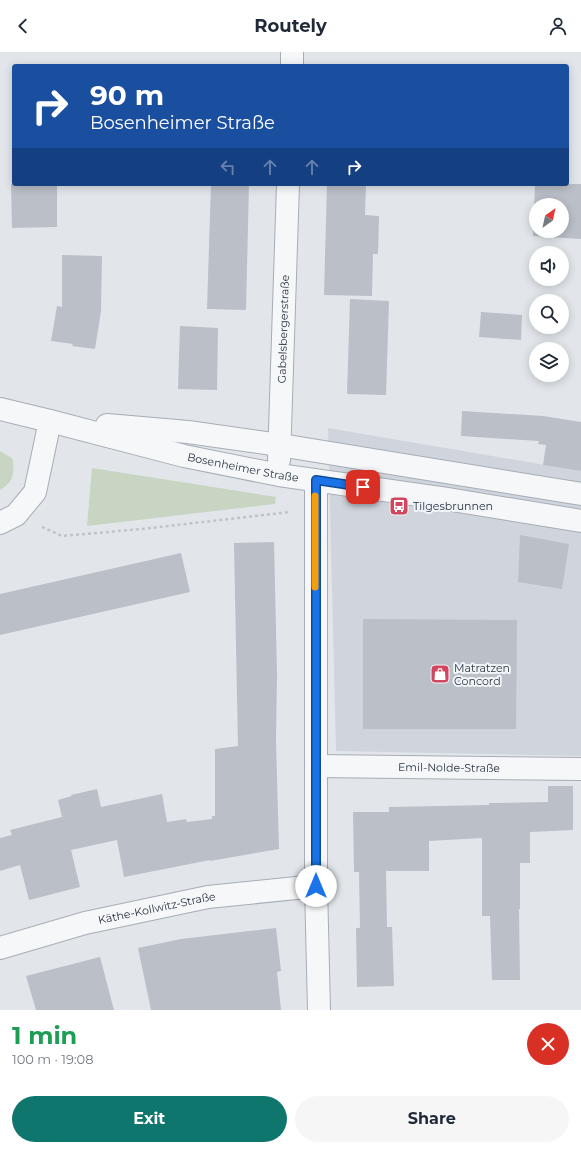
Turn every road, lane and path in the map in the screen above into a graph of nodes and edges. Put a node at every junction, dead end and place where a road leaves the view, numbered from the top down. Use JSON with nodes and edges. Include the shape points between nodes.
{"nodes":[{"id":1,"x":292,"y":52,"type":"edge"},
{"id":2,"x":292,"y":64,"type":"edge"},
{"id":3,"x":288,"y":186,"type":"edge"},
{"id":4,"x":0,"y":409,"type":"edge"},
{"id":5,"x":50,"y":420,"type":"junction"},
{"id":6,"x":280,"y":445,"type":"junction"},
{"id":7,"x":279,"y":475,"type":"junction"},
{"id":8,"x":316,"y":480,"type":"junction"},
{"id":9,"x":581,"y":494,"type":"edge"},
{"id":10,"x":295,"y":512,"type":"dead end"},
{"id":11,"x":8,"y":519,"type":"edge"},
{"id":12,"x":581,"y":521,"type":"edge"},
{"id":13,"x":316,"y":766,"type":"junction"},
{"id":14,"x":581,"y":768,"type":"edge"},
{"id":15,"x":316,"y":886,"type":"junction"},
{"id":16,"x":0,"y":948,"type":"edge"},
{"id":17,"x":319,"y":1010,"type":"edge"}],
"edges":[{"from":1,"to":2,"type":"street"},
{"from":3,"to":6,"type":"street","name":"Gabelsbergerstraße"},
{"from":4,"to":5,"type":"street","name":"Bosenheimer Straße"},
{"from":5,"to":6,"type":"street","name":"Bosenheimer Straße","via":[[188,432]]},
{"from":5,"to":7,"type":"street","name":"Bosenheimer Straße","via":[[184,456]]},
{"from":5,"to":11,"type":"street","via":[[35,492]]},
{"from":6,"to":7,"type":"street","name":"Gabelsbergerstraße"},
{"from":6,"to":9,"type":"street","name":"Bosenheimer Straße"},
{"from":7,"to":8,"type":"street","name":"Bosenheimer Straße"},
{"from":8,"to":12,"type":"street","name":"Bosenheimer Straße"},
{"from":8,"to":13,"type":"street"},
{"from":10,"to":11,"type":"path","via":[[62,536]]},
{"from":13,"to":14,"type":"street","name":"Emil-Nolde-Straße"},
{"from":13,"to":15,"type":"street"},
{"from":15,"to":16,"type":"street","name":"Käthe-Kollwitz-Straße","via":[[208,897],[85,923]]},
{"from":15,"to":17,"type":"street"}]}
